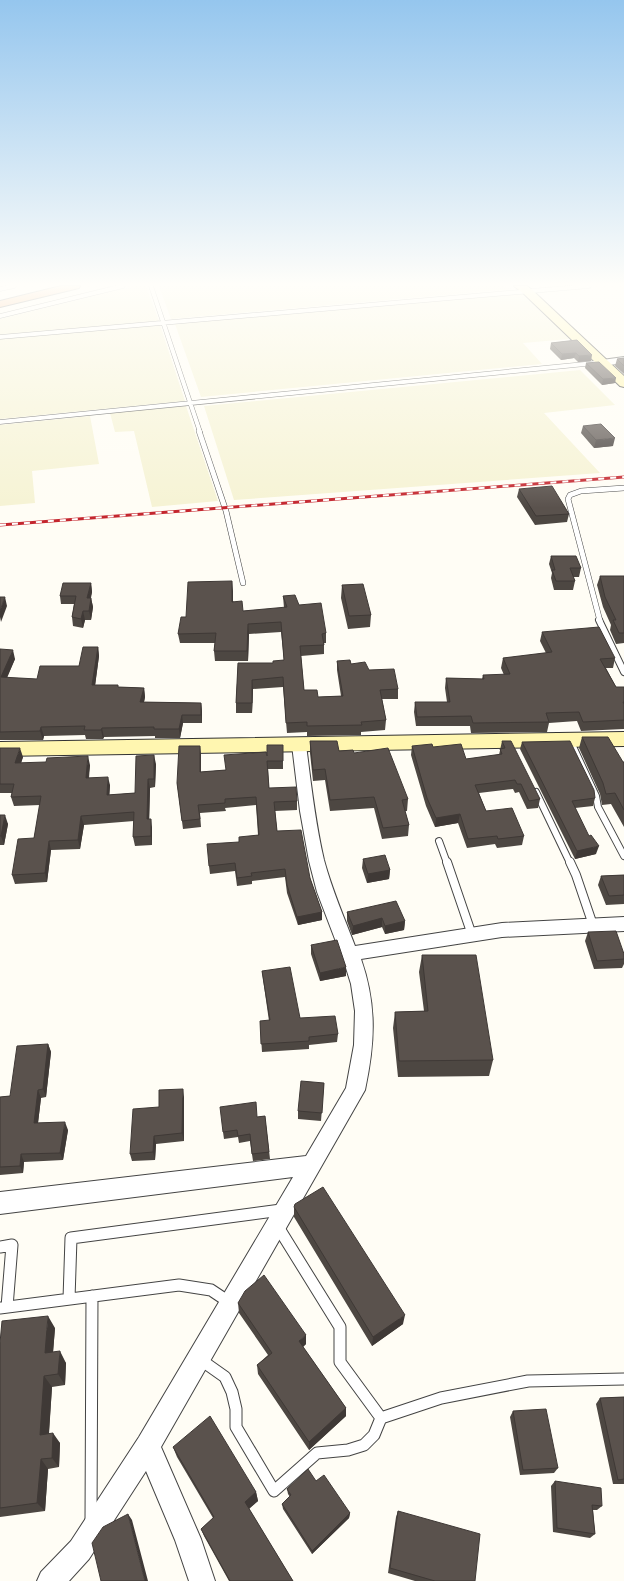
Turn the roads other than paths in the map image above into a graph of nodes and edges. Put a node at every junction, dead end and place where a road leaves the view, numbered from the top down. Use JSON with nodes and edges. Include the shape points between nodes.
{"nodes":[{"id":1,"x":176,"y":360,"type":"edge"},
{"id":2,"x":599,"y":360,"type":"edge"},
{"id":3,"x":624,"y":360,"type":"edge"},
{"id":4,"x":602,"y":363,"type":"junction"},
{"id":5,"x":624,"y":383,"type":"edge"},
{"id":6,"x":190,"y":404,"type":"junction"},
{"id":7,"x":0,"y":422,"type":"edge"},
{"id":8,"x":624,"y":488,"type":"edge"},
{"id":9,"x":243,"y":583,"type":"dead end"},
{"id":10,"x":624,"y":672,"type":"edge"},
{"id":11,"x":624,"y":739,"type":"edge"},
{"id":12,"x":570,"y":740,"type":"junction"},
{"id":13,"x":298,"y":745,"type":"junction"},
{"id":14,"x":0,"y":749,"type":"edge"},
{"id":15,"x":532,"y":783,"type":"edge"},
{"id":16,"x":439,"y":841,"type":"dead end"},
{"id":17,"x":624,"y":856,"type":"edge"},
{"id":18,"x":624,"y":924,"type":"edge"},
{"id":19,"x":593,"y":925,"type":"junction"},
{"id":20,"x":472,"y":935,"type":"junction"},
{"id":21,"x":350,"y":954,"type":"junction"},
{"id":22,"x":311,"y":1165,"type":"junction"},
{"id":23,"x":0,"y":1203,"type":"edge"},
{"id":24,"x":281,"y":1217,"type":"junction"},
{"id":25,"x":0,"y":1247,"type":"edge"},
{"id":26,"x":92,"y":1296,"type":"junction"},
{"id":27,"x":68,"y":1299,"type":"junction"},
{"id":28,"x":231,"y":1303,"type":"junction"},
{"id":29,"x":4,"y":1308,"type":"edge"},
{"id":30,"x":198,"y":1358,"type":"junction"},
{"id":31,"x":624,"y":1379,"type":"edge"},
{"id":32,"x":381,"y":1418,"type":"junction"},
{"id":33,"x":148,"y":1446,"type":"junction"},
{"id":34,"x":91,"y":1533,"type":"junction"},
{"id":35,"x":50,"y":1581,"type":"edge"},
{"id":36,"x":202,"y":1581,"type":"edge"}],
"edges":[{"from":1,"to":6,"type":"lane"},
{"from":2,"to":4,"type":"street"},
{"from":3,"to":4,"type":"street"},
{"from":4,"to":5,"type":"street"},
{"from":4,"to":6,"type":"lane"},
{"from":6,"to":7,"type":"lane"},
{"from":6,"to":9,"type":"lane","via":[[226,511]]},
{"from":8,"to":10,"type":"lane","via":[[580,491],[568,500],[598,617]]},
{"from":11,"to":12,"type":"street"},
{"from":12,"to":13,"type":"street","via":[[513,745]]},
{"from":12,"to":17,"type":"lane","via":[[596,796],[598,807]]},
{"from":13,"to":14,"type":"street"},
{"from":13,"to":21,"type":"street","via":[[313,845],[321,878]]},
{"from":15,"to":19,"type":"lane","via":[[576,874]]},
{"from":16,"to":20,"type":"lane"},
{"from":18,"to":19,"type":"street"},
{"from":19,"to":20,"type":"street","via":[[502,930]]},
{"from":20,"to":21,"type":"street"},
{"from":21,"to":22,"type":"street","via":[[363,1000],[361,1066],[355,1090]]},
{"from":22,"to":23,"type":"street"},
{"from":22,"to":24,"type":"street"},
{"from":24,"to":27,"type":"lane","via":[[71,1238]]},
{"from":24,"to":28,"type":"street"},
{"from":24,"to":32,"type":"lane","via":[[340,1327],[340,1362]]},
{"from":25,"to":29,"type":"lane","via":[[12,1245]]},
{"from":26,"to":27,"type":"lane"},
{"from":26,"to":28,"type":"lane","via":[[179,1285],[211,1290]]},
{"from":26,"to":34,"type":"lane"},
{"from":27,"to":29,"type":"lane"},
{"from":28,"to":30,"type":"street"},
{"from":30,"to":32,"type":"lane","via":[[225,1378],[236,1409],[236,1427],[274,1491],[317,1453],[356,1448],[374,1437]]},
{"from":30,"to":33,"type":"street"},
{"from":31,"to":32,"type":"lane","via":[[528,1381],[441,1398]]},
{"from":33,"to":34,"type":"street"},
{"from":33,"to":36,"type":"street","via":[[188,1539]]},
{"from":34,"to":35,"type":"street","via":[[80,1550]]}]}
